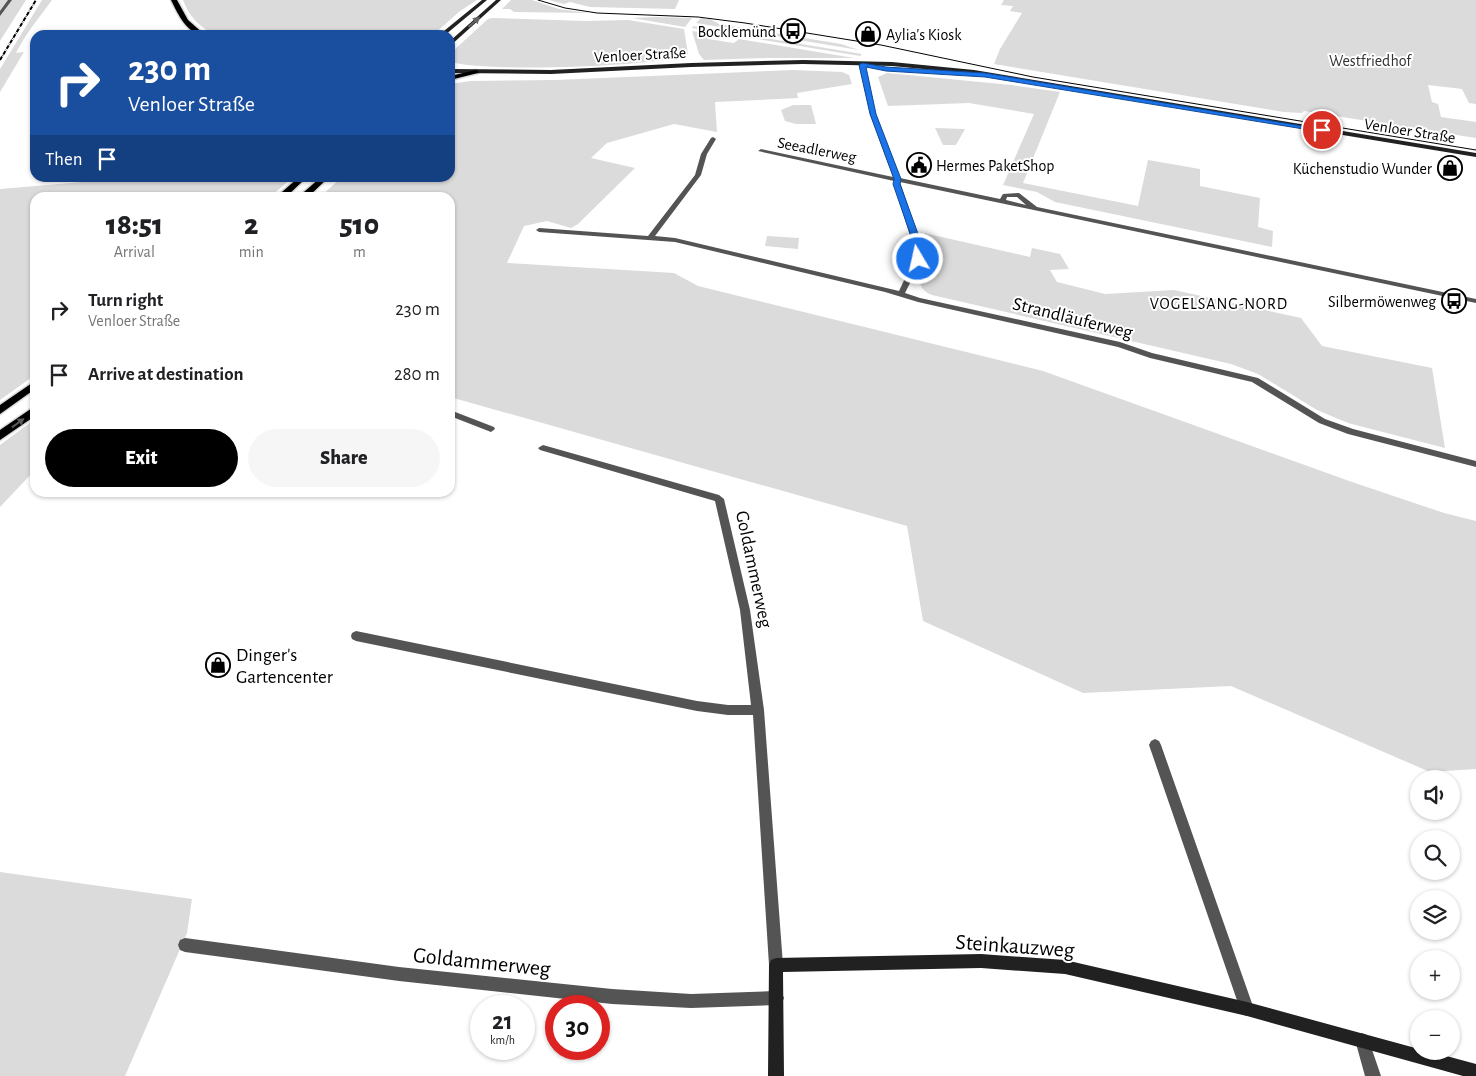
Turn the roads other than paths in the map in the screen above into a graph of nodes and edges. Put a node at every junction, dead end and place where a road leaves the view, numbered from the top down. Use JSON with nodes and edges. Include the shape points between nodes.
{"nodes":[{"id":1,"x":10,"y":0,"type":"edge"},
{"id":2,"x":174,"y":0,"type":"edge"},
{"id":3,"x":485,"y":0,"type":"edge"},
{"id":4,"x":499,"y":0,"type":"edge"},
{"id":5,"x":0,"y":15,"type":"edge"},
{"id":6,"x":196,"y":30,"type":"edge"},
{"id":7,"x":448,"y":30,"type":"edge"},
{"id":8,"x":455,"y":40,"type":"edge"},
{"id":9,"x":862,"y":65,"type":"junction"},
{"id":10,"x":455,"y":66,"type":"edge"},
{"id":11,"x":455,"y":71,"type":"edge"},
{"id":12,"x":476,"y":72,"type":"junction"},
{"id":13,"x":455,"y":77,"type":"edge"},
{"id":14,"x":713,"y":139,"type":"dead end"},
{"id":15,"x":761,"y":151,"type":"dead end"},
{"id":16,"x":1476,"y":155,"type":"edge"},
{"id":17,"x":897,"y":179,"type":"junction"},
{"id":18,"x":297,"y":182,"type":"edge"},
{"id":19,"x":319,"y":182,"type":"edge"},
{"id":20,"x":286,"y":192,"type":"edge"},
{"id":21,"x":308,"y":192,"type":"edge"},
{"id":22,"x":539,"y":230,"type":"dead end"},
{"id":23,"x":651,"y":237,"type":"junction"},
{"id":24,"x":901,"y":294,"type":"junction"},
{"id":25,"x":1476,"y":301,"type":"edge"},
{"id":26,"x":30,"y":388,"type":"edge"},
{"id":27,"x":0,"y":410,"type":"edge"},
{"id":28,"x":30,"y":414,"type":"edge"},
{"id":29,"x":455,"y":416,"type":"edge"},
{"id":30,"x":491,"y":429,"type":"dead end"},
{"id":31,"x":0,"y":436,"type":"edge"},
{"id":32,"x":543,"y":448,"type":"dead end"},
{"id":33,"x":1476,"y":464,"type":"edge"},
{"id":34,"x":356,"y":636,"type":"dead end"},
{"id":35,"x":758,"y":710,"type":"junction"},
{"id":36,"x":1155,"y":745,"type":"dead end"},
{"id":37,"x":185,"y":945,"type":"dead end"},
{"id":38,"x":776,"y":965,"type":"junction"},
{"id":39,"x":777,"y":998,"type":"junction"},
{"id":40,"x":1247,"y":1009,"type":"junction"},
{"id":41,"x":1362,"y":1040,"type":"junction"},
{"id":42,"x":1476,"y":1072,"type":"edge"},
{"id":43,"x":776,"y":1076,"type":"edge"},
{"id":44,"x":1373,"y":1076,"type":"edge"}],
"edges":[{"from":1,"to":5,"type":"street"},
{"from":2,"to":6,"type":"main road","via":[[185,21]]},
{"from":3,"to":7,"type":"main road"},
{"from":8,"to":4,"type":"main road","one_way":true},
{"from":9,"to":12,"type":"main road","name":"Venloer Straße","via":[[751,63]]},
{"from":9,"to":16,"type":"main road","name":"Venloer Straße","via":[[985,75]]},
{"from":9,"to":17,"type":"street","name":"Seeadlerweg","via":[[873,114]]},
{"from":10,"to":12,"type":"main road"},
{"from":11,"to":12,"type":"main road","name":"Venloer Straße"},
{"from":12,"to":13,"type":"main road"},
{"from":14,"to":23,"type":"street","via":[[704,154],[698,175]]},
{"from":15,"to":17,"type":"street","name":"Seeadlerweg"},
{"from":17,"to":24,"type":"street","name":"Seeadlerweg","via":[[919,251]]},
{"from":17,"to":25,"type":"street"},
{"from":18,"to":20,"type":"main road"},
{"from":19,"to":21,"type":"main road"},
{"from":22,"to":23,"type":"street","name":"Strandläuferweg"},
{"from":23,"to":24,"type":"street","name":"Strandläuferweg"},
{"from":24,"to":33,"type":"street","name":"Strandläuferweg","via":[[1255,380],[1322,420],[1351,432]]},
{"from":26,"to":27,"type":"main road"},
{"from":31,"to":28,"type":"main road","one_way":true},
{"from":29,"to":30,"type":"street"},
{"from":32,"to":35,"type":"street","name":"Goldammerweg","via":[[719,499],[745,610]]},
{"from":34,"to":35,"type":"street","via":[[698,706]]},
{"from":35,"to":38,"type":"street","name":"Goldammerweg"},
{"from":36,"to":40,"type":"street"},
{"from":37,"to":39,"type":"street","name":"Goldammerweg","via":[[398,973],[629,997],[717,1001]]},
{"from":38,"to":39,"type":"main road","name":"Goldammerweg"},
{"from":38,"to":40,"type":"main road","name":"Steinkauzweg","via":[[981,961],[1065,967]]},
{"from":39,"to":43,"type":"main road","name":"Goldammerweg"},
{"from":40,"to":41,"type":"main road","name":"Steinkauzweg"},
{"from":41,"to":42,"type":"main road","name":"Steinkauzweg"},
{"from":41,"to":44,"type":"street"}]}
